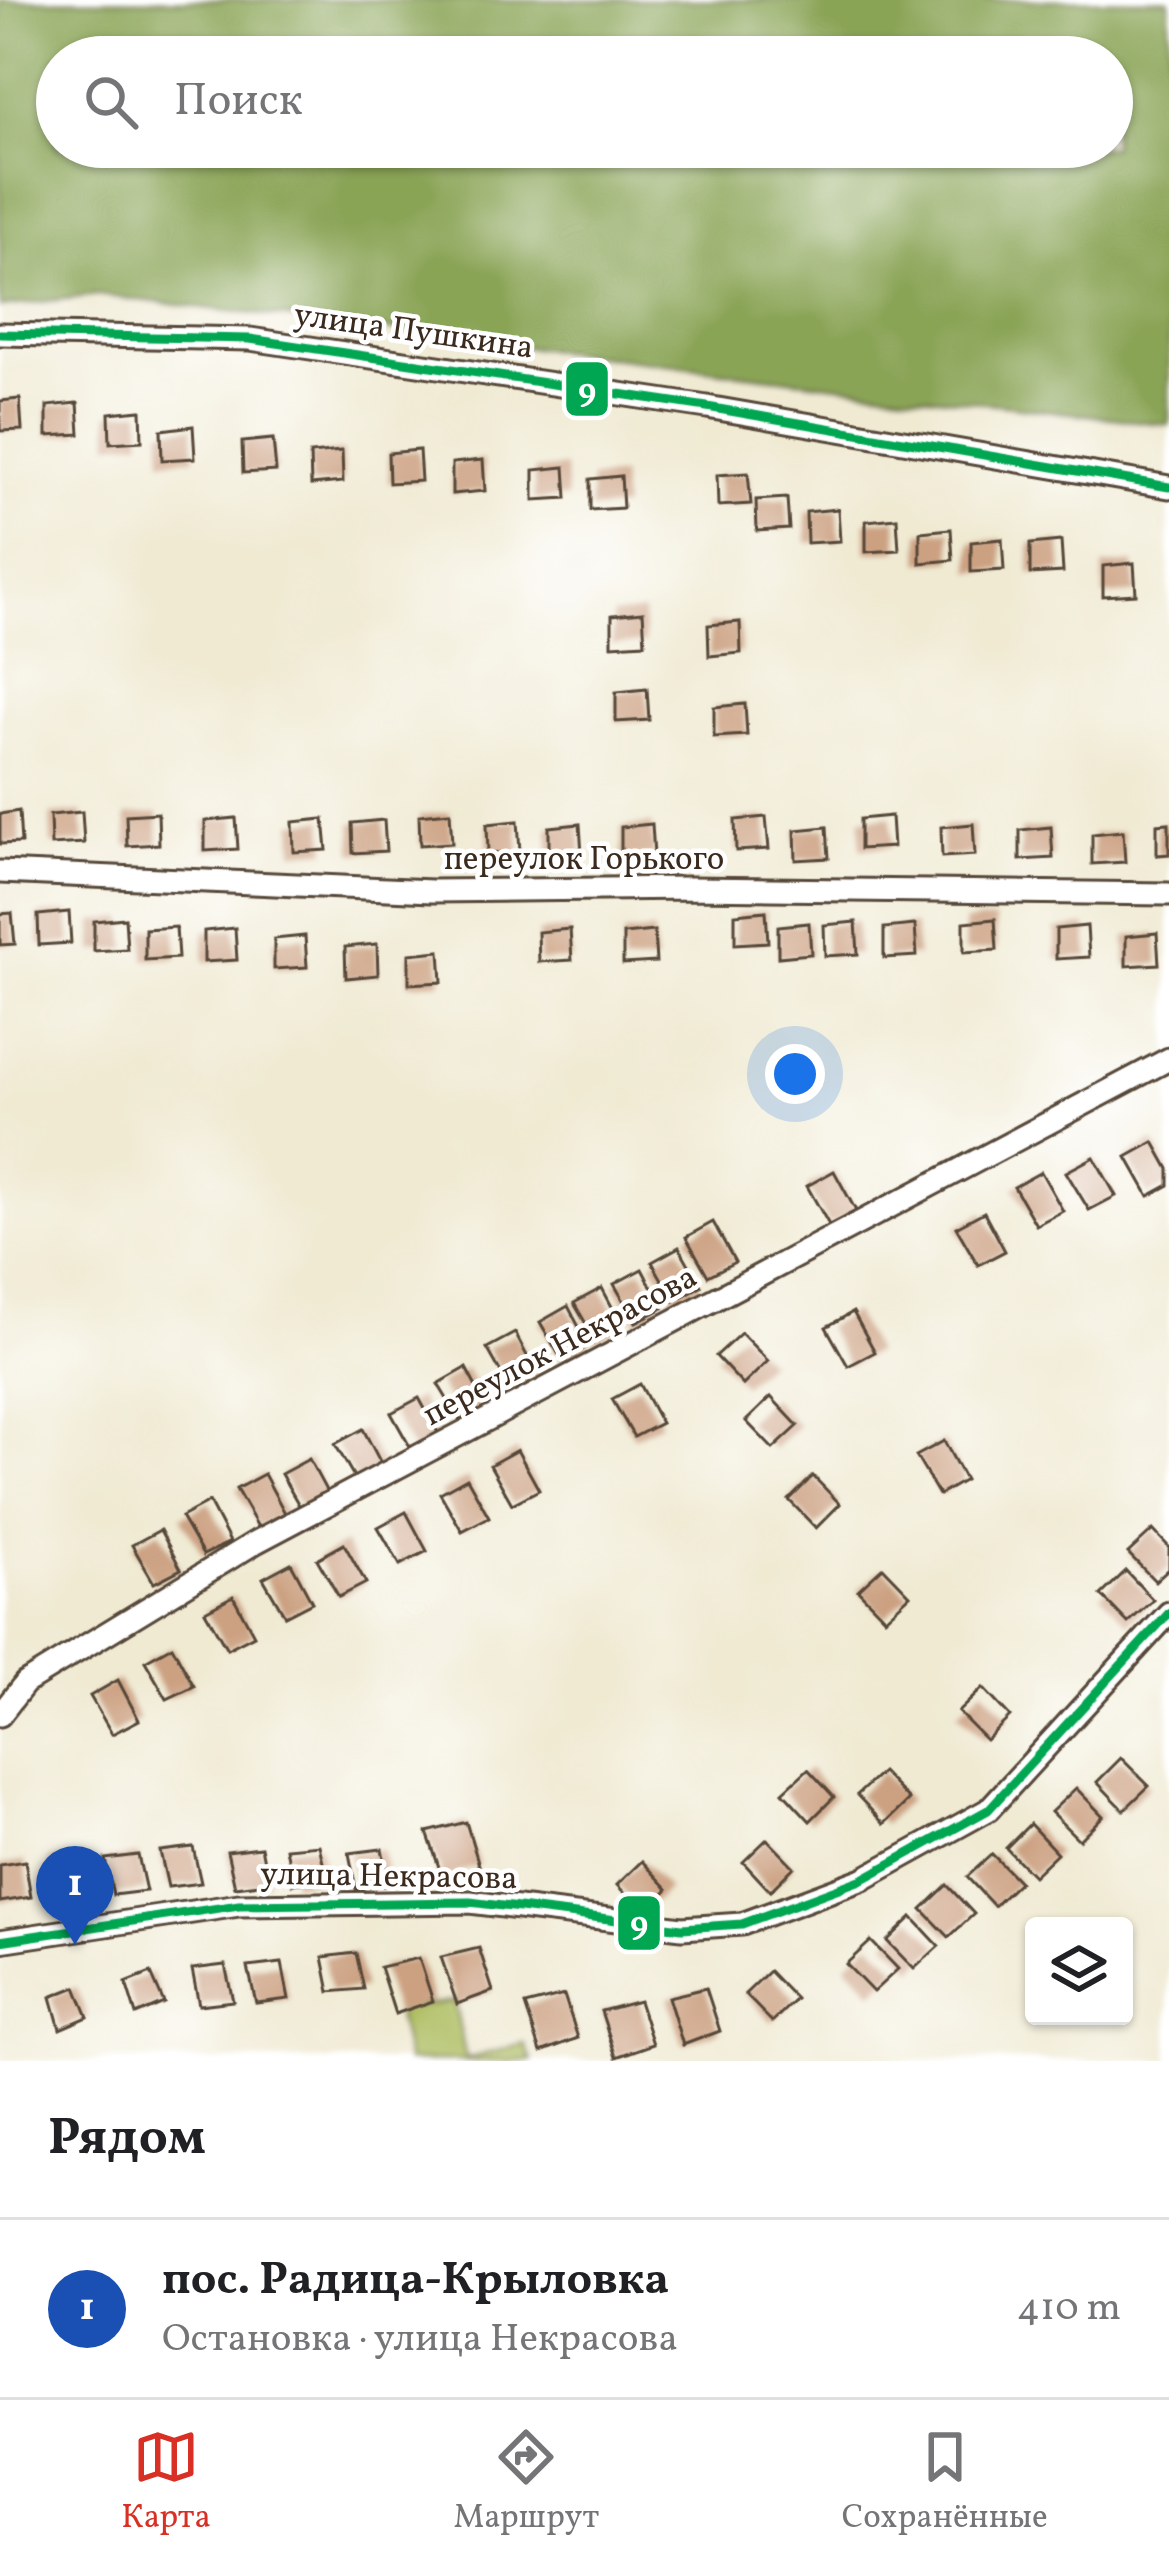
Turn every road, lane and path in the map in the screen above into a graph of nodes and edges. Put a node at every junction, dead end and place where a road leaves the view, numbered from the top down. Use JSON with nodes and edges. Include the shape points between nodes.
{"nodes":[{"id":1,"x":0,"y":334,"type":"edge"},
{"id":2,"x":1169,"y":487,"type":"edge"},
{"id":3,"x":0,"y":872,"type":"edge"},
{"id":4,"x":1169,"y":894,"type":"edge"},
{"id":5,"x":1169,"y":1059,"type":"edge"},
{"id":6,"x":1169,"y":1613,"type":"edge"},
{"id":7,"x":0,"y":1715,"type":"edge"},
{"id":8,"x":0,"y":1941,"type":"edge"}],
"edges":[{"from":1,"to":2,"type":"street","name":"улица Пушкина","via":[[250,339]]},
{"from":3,"to":4,"type":"street","name":"переулок Горького","via":[[432,891]]},
{"from":5,"to":7,"type":"street","name":"переулок Некрасова","via":[[256,1542],[25,1683]]},
{"from":6,"to":8,"type":"street","name":"улица Некрасова","via":[[988,1810],[863,1879],[742,1924],[682,1928],[470,1901],[239,1905]]}]}
